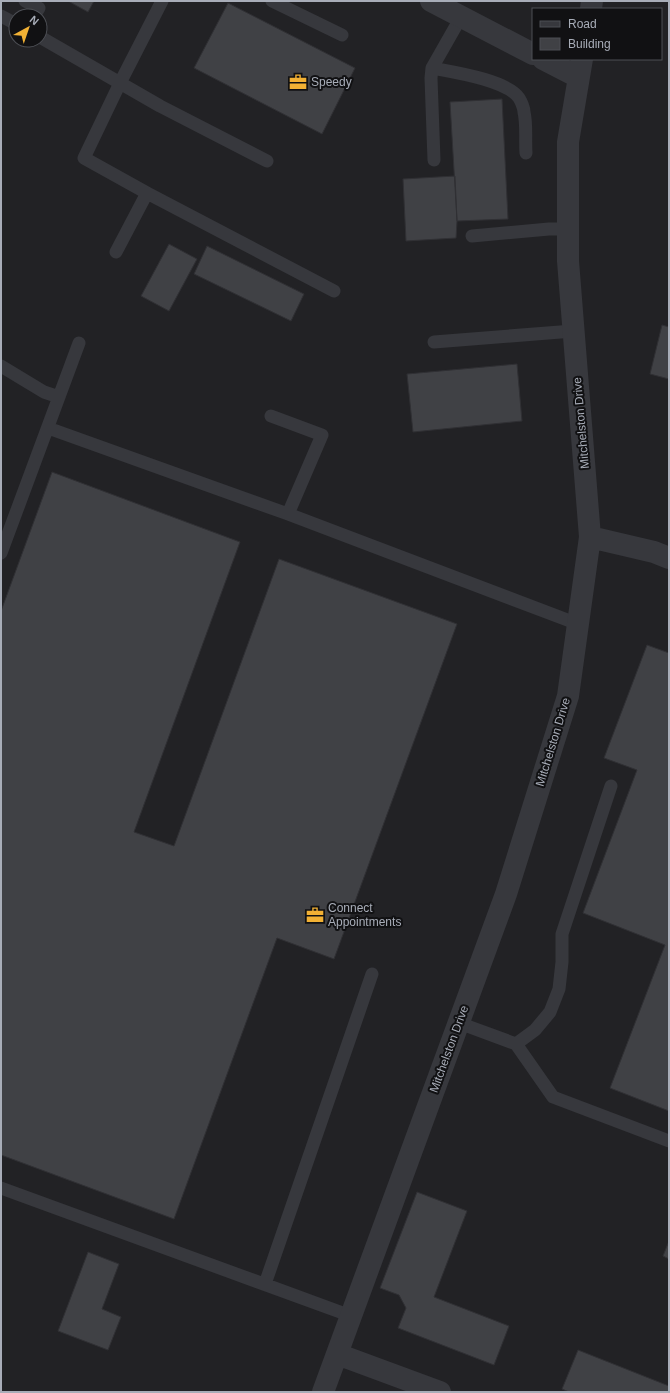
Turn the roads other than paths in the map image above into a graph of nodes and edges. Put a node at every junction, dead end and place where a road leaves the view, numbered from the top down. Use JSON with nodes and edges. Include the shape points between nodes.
{"nodes":[{"id":1,"x":25,"y":1,"type":"edge"},
{"id":2,"x":162,"y":1,"type":"edge"},
{"id":3,"x":272,"y":1,"type":"edge"},
{"id":4,"x":431,"y":1,"type":"edge"},
{"id":5,"x":39,"y":8,"type":"edge"},
{"id":6,"x":461,"y":17,"type":"junction"},
{"id":7,"x":342,"y":35,"type":"dead end"},
{"id":8,"x":48,"y":42,"type":"edge"},
{"id":9,"x":532,"y":53,"type":"edge"},
{"id":10,"x":547,"y":60,"type":"edge"},
{"id":11,"x":432,"y":68,"type":"junction"},
{"id":12,"x":580,"y":68,"type":"edge"},
{"id":13,"x":120,"y":83,"type":"junction"},
{"id":14,"x":526,"y":153,"type":"dead end"},
{"id":15,"x":434,"y":160,"type":"dead end"},
{"id":16,"x":268,"y":161,"type":"dead end"},
{"id":17,"x":148,"y":193,"type":"junction"},
{"id":18,"x":568,"y":229,"type":"junction"},
{"id":19,"x":472,"y":236,"type":"dead end"},
{"id":20,"x":116,"y":252,"type":"dead end"},
{"id":21,"x":334,"y":291,"type":"dead end"},
{"id":22,"x":574,"y":331,"type":"junction"},
{"id":23,"x":434,"y":342,"type":"dead end"},
{"id":24,"x":79,"y":343,"type":"dead end"},
{"id":25,"x":1,"y":366,"type":"edge"},
{"id":26,"x":59,"y":398,"type":"junction"},
{"id":27,"x":271,"y":416,"type":"dead end"},
{"id":28,"x":48,"y":428,"type":"junction"},
{"id":29,"x":288,"y":514,"type":"junction"},
{"id":30,"x":590,"y":537,"type":"junction"},
{"id":31,"x":1,"y":553,"type":"edge"},
{"id":32,"x":669,"y":558,"type":"edge"},
{"id":33,"x":578,"y":624,"type":"junction"},
{"id":34,"x":611,"y":786,"type":"dead end"},
{"id":35,"x":372,"y":974,"type":"dead end"},
{"id":36,"x":459,"y":1023,"type":"junction"},
{"id":37,"x":516,"y":1044,"type":"junction"},
{"id":38,"x":669,"y":1142,"type":"edge"},
{"id":39,"x":1,"y":1188,"type":"edge"},
{"id":40,"x":265,"y":1284,"type":"junction"},
{"id":41,"x":351,"y":1316,"type":"junction"},
{"id":42,"x":337,"y":1354,"type":"junction"},
{"id":43,"x":323,"y":1392,"type":"edge"},
{"id":44,"x":440,"y":1392,"type":"edge"}],
"edges":[{"from":1,"to":5,"type":"lane"},
{"from":2,"to":13,"type":"lane"},
{"from":3,"to":7,"type":"lane"},
{"from":4,"to":6,"type":"street"},
{"from":6,"to":9,"type":"street"},
{"from":6,"to":11,"type":"lane"},
{"from":8,"to":13,"type":"lane"},
{"from":10,"to":12,"type":"street"},
{"from":11,"to":14,"type":"lane","via":[[476,77],[511,91],[519,98],[524,112]]},
{"from":11,"to":15,"type":"lane"},
{"from":12,"to":18,"type":"street","name":"Mitchelston Drive","via":[[568,142]]},
{"from":13,"to":16,"type":"lane"},
{"from":13,"to":17,"type":"lane","via":[[84,158]]},
{"from":17,"to":20,"type":"lane"},
{"from":17,"to":21,"type":"lane"},
{"from":18,"to":19,"type":"lane"},
{"from":18,"to":22,"type":"street","name":"Mitchelston Drive"},
{"from":22,"to":23,"type":"lane"},
{"from":22,"to":30,"type":"street","name":"Mitchelston Drive"},
{"from":24,"to":26,"type":"lane"},
{"from":25,"to":26,"type":"lane"},
{"from":26,"to":28,"type":"lane"},
{"from":27,"to":29,"type":"lane","via":[[322,435]]},
{"from":28,"to":29,"type":"lane"},
{"from":28,"to":31,"type":"lane"},
{"from":29,"to":33,"type":"lane"},
{"from":30,"to":32,"type":"street"},
{"from":30,"to":33,"type":"street","name":"Mitchelston Drive"},
{"from":33,"to":36,"type":"street","name":"Mitchelston Drive","via":[[568,696],[506,894]]},
{"from":34,"to":37,"type":"lane","via":[[562,934],[559,989],[550,1012],[535,1030]]},
{"from":35,"to":40,"type":"lane"},
{"from":36,"to":37,"type":"lane"},
{"from":36,"to":41,"type":"street","name":"Mitchelston Drive"},
{"from":37,"to":38,"type":"lane","via":[[553,1097]]},
{"from":39,"to":40,"type":"lane"},
{"from":40,"to":41,"type":"lane"},
{"from":41,"to":42,"type":"street","name":"Mitchelston Drive"},
{"from":42,"to":43,"type":"street","name":"Mitchelston Drive"},
{"from":42,"to":44,"type":"street"}]}
